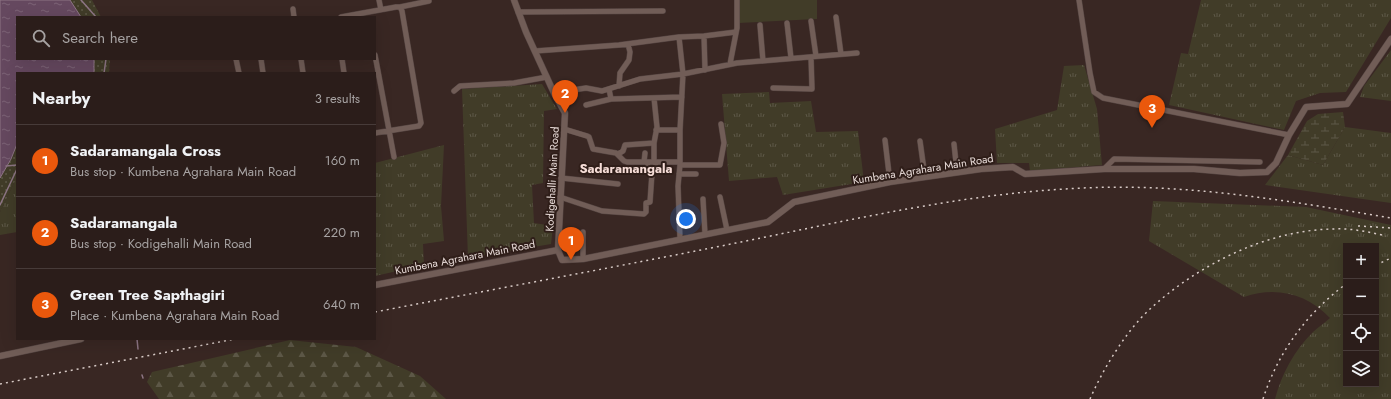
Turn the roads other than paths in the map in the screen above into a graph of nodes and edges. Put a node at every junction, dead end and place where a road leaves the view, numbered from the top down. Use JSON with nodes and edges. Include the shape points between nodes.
{"nodes":[{"id":1,"x":379,"y":0,"type":"edge"},
{"id":2,"x":514,"y":0,"type":"edge"},
{"id":3,"x":737,"y":0,"type":"edge"},
{"id":4,"x":1078,"y":0,"type":"edge"},
{"id":5,"x":429,"y":1,"type":"dead end"},
{"id":6,"x":400,"y":7,"type":"junction"},
{"id":7,"x":293,"y":9,"type":"dead end"},
{"id":8,"x":381,"y":10,"type":"junction"},
{"id":9,"x":663,"y":11,"type":"dead end"},
{"id":10,"x":518,"y":12,"type":"junction"},
{"id":11,"x":368,"y":15,"type":"edge"},
{"id":12,"x":294,"y":16,"type":"edge"},
{"id":13,"x":354,"y":16,"type":"edge"},
{"id":14,"x":836,"y":17,"type":"dead end"},
{"id":15,"x":812,"y":21,"type":"dead end"},
{"id":16,"x":787,"y":23,"type":"dead end"},
{"id":17,"x":760,"y":25,"type":"dead end"},
{"id":18,"x":736,"y":32,"type":"junction"},
{"id":19,"x":704,"y":36,"type":"junction"},
{"id":20,"x":679,"y":37,"type":"junction"},
{"id":21,"x":1391,"y":39,"type":"edge"},
{"id":22,"x":628,"y":44,"type":"junction"},
{"id":23,"x":535,"y":51,"type":"junction"},
{"id":24,"x":857,"y":53,"type":"dead end"},
{"id":25,"x":841,"y":54,"type":"junction"},
{"id":26,"x":813,"y":56,"type":"junction"},
{"id":27,"x":791,"y":58,"type":"junction"},
{"id":28,"x":236,"y":60,"type":"edge"},
{"id":29,"x":261,"y":60,"type":"edge"},
{"id":30,"x":301,"y":60,"type":"edge"},
{"id":31,"x":342,"y":60,"type":"edge"},
{"id":32,"x":376,"y":60,"type":"edge"},
{"id":33,"x":763,"y":60,"type":"junction"},
{"id":34,"x":730,"y":64,"type":"junction"},
{"id":35,"x":705,"y":70,"type":"junction"},
{"id":36,"x":239,"y":72,"type":"edge"},
{"id":37,"x":263,"y":72,"type":"edge"},
{"id":38,"x":303,"y":72,"type":"edge"},
{"id":39,"x":344,"y":72,"type":"edge"},
{"id":40,"x":683,"y":74,"type":"junction"},
{"id":41,"x":547,"y":77,"type":"junction"},
{"id":42,"x":619,"y":86,"type":"junction"},
{"id":43,"x":772,"y":88,"type":"dead end"},
{"id":44,"x":609,"y":89,"type":"junction"},
{"id":45,"x":454,"y":91,"type":"dead end"},
{"id":46,"x":554,"y":92,"type":"junction"},
{"id":47,"x":682,"y":97,"type":"junction"},
{"id":48,"x":654,"y":98,"type":"junction"},
{"id":49,"x":611,"y":99,"type":"junction"},
{"id":50,"x":586,"y":105,"type":"dead end"},
{"id":51,"x":721,"y":124,"type":"dead end"},
{"id":52,"x":564,"y":129,"type":"junction"},
{"id":53,"x":656,"y":130,"type":"junction"},
{"id":54,"x":680,"y":130,"type":"junction"},
{"id":55,"x":389,"y":131,"type":"junction"},
{"id":56,"x":376,"y":133,"type":"edge"},
{"id":57,"x":1289,"y":135,"type":"junction"},
{"id":58,"x":885,"y":140,"type":"dead end"},
{"id":59,"x":920,"y":141,"type":"dead end"},
{"id":60,"x":654,"y":142,"type":"junction"},
{"id":61,"x":954,"y":144,"type":"dead end"},
{"id":62,"x":645,"y":153,"type":"dead end"},
{"id":63,"x":618,"y":154,"type":"junction"},
{"id":64,"x":394,"y":157,"type":"dead end"},
{"id":65,"x":646,"y":162,"type":"junction"},
{"id":66,"x":655,"y":162,"type":"junction"},
{"id":67,"x":1260,"y":162,"type":"dead end"},
{"id":68,"x":680,"y":164,"type":"junction"},
{"id":69,"x":1104,"y":169,"type":"junction"},
{"id":70,"x":647,"y":170,"type":"dead end"},
{"id":71,"x":957,"y":172,"type":"junction"},
{"id":72,"x":680,"y":174,"type":"junction"},
{"id":73,"x":696,"y":174,"type":"dead end"},
{"id":74,"x":925,"y":177,"type":"junction"},
{"id":75,"x":561,"y":178,"type":"junction"},
{"id":76,"x":890,"y":182,"type":"junction"},
{"id":77,"x":618,"y":184,"type":"dead end"},
{"id":78,"x":560,"y":197,"type":"junction"},
{"id":79,"x":720,"y":197,"type":"dead end"},
{"id":80,"x":703,"y":199,"type":"dead end"},
{"id":81,"x":727,"y":230,"type":"junction"},
{"id":82,"x":583,"y":232,"type":"dead end"},
{"id":83,"x":705,"y":234,"type":"junction"},
{"id":84,"x":680,"y":239,"type":"junction"},
{"id":85,"x":558,"y":250,"type":"junction"},
{"id":86,"x":583,"y":259,"type":"junction"},
{"id":87,"x":376,"y":285,"type":"edge"},
{"id":88,"x":76,"y":340,"type":"edge"},
{"id":89,"x":0,"y":356,"type":"edge"}],
"edges":[{"from":1,"to":8,"type":"street"},
{"from":2,"to":10,"type":"street","name":"Kodigehalli Main Road"},
{"from":3,"to":18,"type":"street"},
{"from":4,"to":57,"type":"street","via":[[1094,92],[1103,98]]},
{"from":5,"to":6,"type":"street"},
{"from":6,"to":8,"type":"street"},
{"from":6,"to":55,"type":"street","via":[[421,123],[419,126]]},
{"from":7,"to":12,"type":"street"},
{"from":8,"to":11,"type":"street"},
{"from":9,"to":10,"type":"street"},
{"from":10,"to":23,"type":"street","name":"Kodigehalli Main Road"},
{"from":11,"to":13,"type":"street"},
{"from":14,"to":25,"type":"street"},
{"from":15,"to":26,"type":"street"},
{"from":16,"to":27,"type":"street"},
{"from":17,"to":33,"type":"street"},
{"from":18,"to":19,"type":"street"},
{"from":18,"to":34,"type":"street"},
{"from":19,"to":20,"type":"street"},
{"from":19,"to":35,"type":"street"},
{"from":20,"to":22,"type":"street"},
{"from":20,"to":40,"type":"street"},
{"from":21,"to":57,"type":"street","name":"Kumbena Agrahara Main Road","via":[[1347,104],[1306,107]]},
{"from":22,"to":23,"type":"street"},
{"from":22,"to":42,"type":"street","via":[[629,60],[620,73]]},
{"from":23,"to":41,"type":"street","name":"Kodigehalli Main Road"},
{"from":24,"to":25,"type":"street"},
{"from":25,"to":26,"type":"street"},
{"from":26,"to":27,"type":"street"},
{"from":26,"to":43,"type":"street","via":[[812,88]]},
{"from":27,"to":33,"type":"street"},
{"from":28,"to":36,"type":"street"},
{"from":29,"to":37,"type":"street"},
{"from":30,"to":38,"type":"street"},
{"from":31,"to":39,"type":"street"},
{"from":32,"to":55,"type":"street"},
{"from":33,"to":34,"type":"street"},
{"from":34,"to":35,"type":"street"},
{"from":35,"to":40,"type":"street"},
{"from":40,"to":42,"type":"street","via":[[640,79]]},
{"from":40,"to":47,"type":"street"},
{"from":41,"to":45,"type":"street","via":[[514,83],[460,86]]},
{"from":41,"to":46,"type":"street","name":"Kodigehalli Main Road"},
{"from":42,"to":44,"type":"street"},
{"from":44,"to":46,"type":"street","via":[[602,91],[586,88]]},
{"from":44,"to":49,"type":"street"},
{"from":46,"to":52,"type":"street","name":"Kodigehalli Main Road","via":[[565,113]]},
{"from":47,"to":48,"type":"street"},
{"from":47,"to":54,"type":"street"},
{"from":48,"to":49,"type":"street"},
{"from":48,"to":53,"type":"street"},
{"from":49,"to":50,"type":"street"},
{"from":51,"to":68,"type":"street","via":[[724,143],[720,165]]},
{"from":52,"to":63,"type":"street","via":[[590,137],[593,149]]},
{"from":52,"to":75,"type":"street","name":"Kodigehalli Main Road"},
{"from":53,"to":54,"type":"street"},
{"from":53,"to":60,"type":"street"},
{"from":54,"to":68,"type":"street"},
{"from":55,"to":56,"type":"street"},
{"from":55,"to":64,"type":"street"},
{"from":57,"to":69,"type":"street","name":"Kumbena Agrahara Main Road","via":[[1276,163],[1267,172]]},
{"from":58,"to":76,"type":"street"},
{"from":59,"to":74,"type":"street"},
{"from":60,"to":63,"type":"street","via":[[625,145],[623,151]]},
{"from":60,"to":66,"type":"street"},
{"from":61,"to":71,"type":"street"},
{"from":62,"to":65,"type":"street"},
{"from":63,"to":65,"type":"street","via":[[627,162]]},
{"from":65,"to":66,"type":"street"},
{"from":65,"to":70,"type":"street"},
{"from":66,"to":68,"type":"street"},
{"from":66,"to":78,"type":"street","via":[[650,202],[646,203],[644,214],[602,211]]},
{"from":67,"to":69,"type":"street","via":[[1114,160]]},
{"from":68,"to":72,"type":"street"},
{"from":69,"to":71,"type":"street","name":"Kumbena Agrahara Main Road","via":[[1025,174],[1014,166]]},
{"from":71,"to":74,"type":"street","name":"Kumbena Agrahara Main Road"},
{"from":72,"to":73,"type":"street"},
{"from":72,"to":84,"type":"street"},
{"from":74,"to":76,"type":"street","name":"Kumbena Agrahara Main Road"},
{"from":75,"to":77,"type":"street"},
{"from":75,"to":78,"type":"street","name":"Kodigehalli Main Road"},
{"from":76,"to":81,"type":"street","name":"Kumbena Agrahara Main Road","via":[[794,202],[768,222]]},
{"from":78,"to":85,"type":"street","name":"Kodigehalli Main Road"},
{"from":79,"to":81,"type":"street"},
{"from":80,"to":83,"type":"street"},
{"from":81,"to":83,"type":"street","name":"Kumbena Agrahara Main Road"},
{"from":82,"to":86,"type":"street"},
{"from":83,"to":84,"type":"street","name":"Kumbena Agrahara Main Road"},
{"from":84,"to":86,"type":"street","name":"Kumbena Agrahara Main Road"},
{"from":85,"to":86,"type":"street","name":"Kumbena Agrahara Main Road","via":[[562,260]]},
{"from":85,"to":87,"type":"street","name":"Kumbena Agrahara Main Road"},
{"from":88,"to":89,"type":"street"}]}
